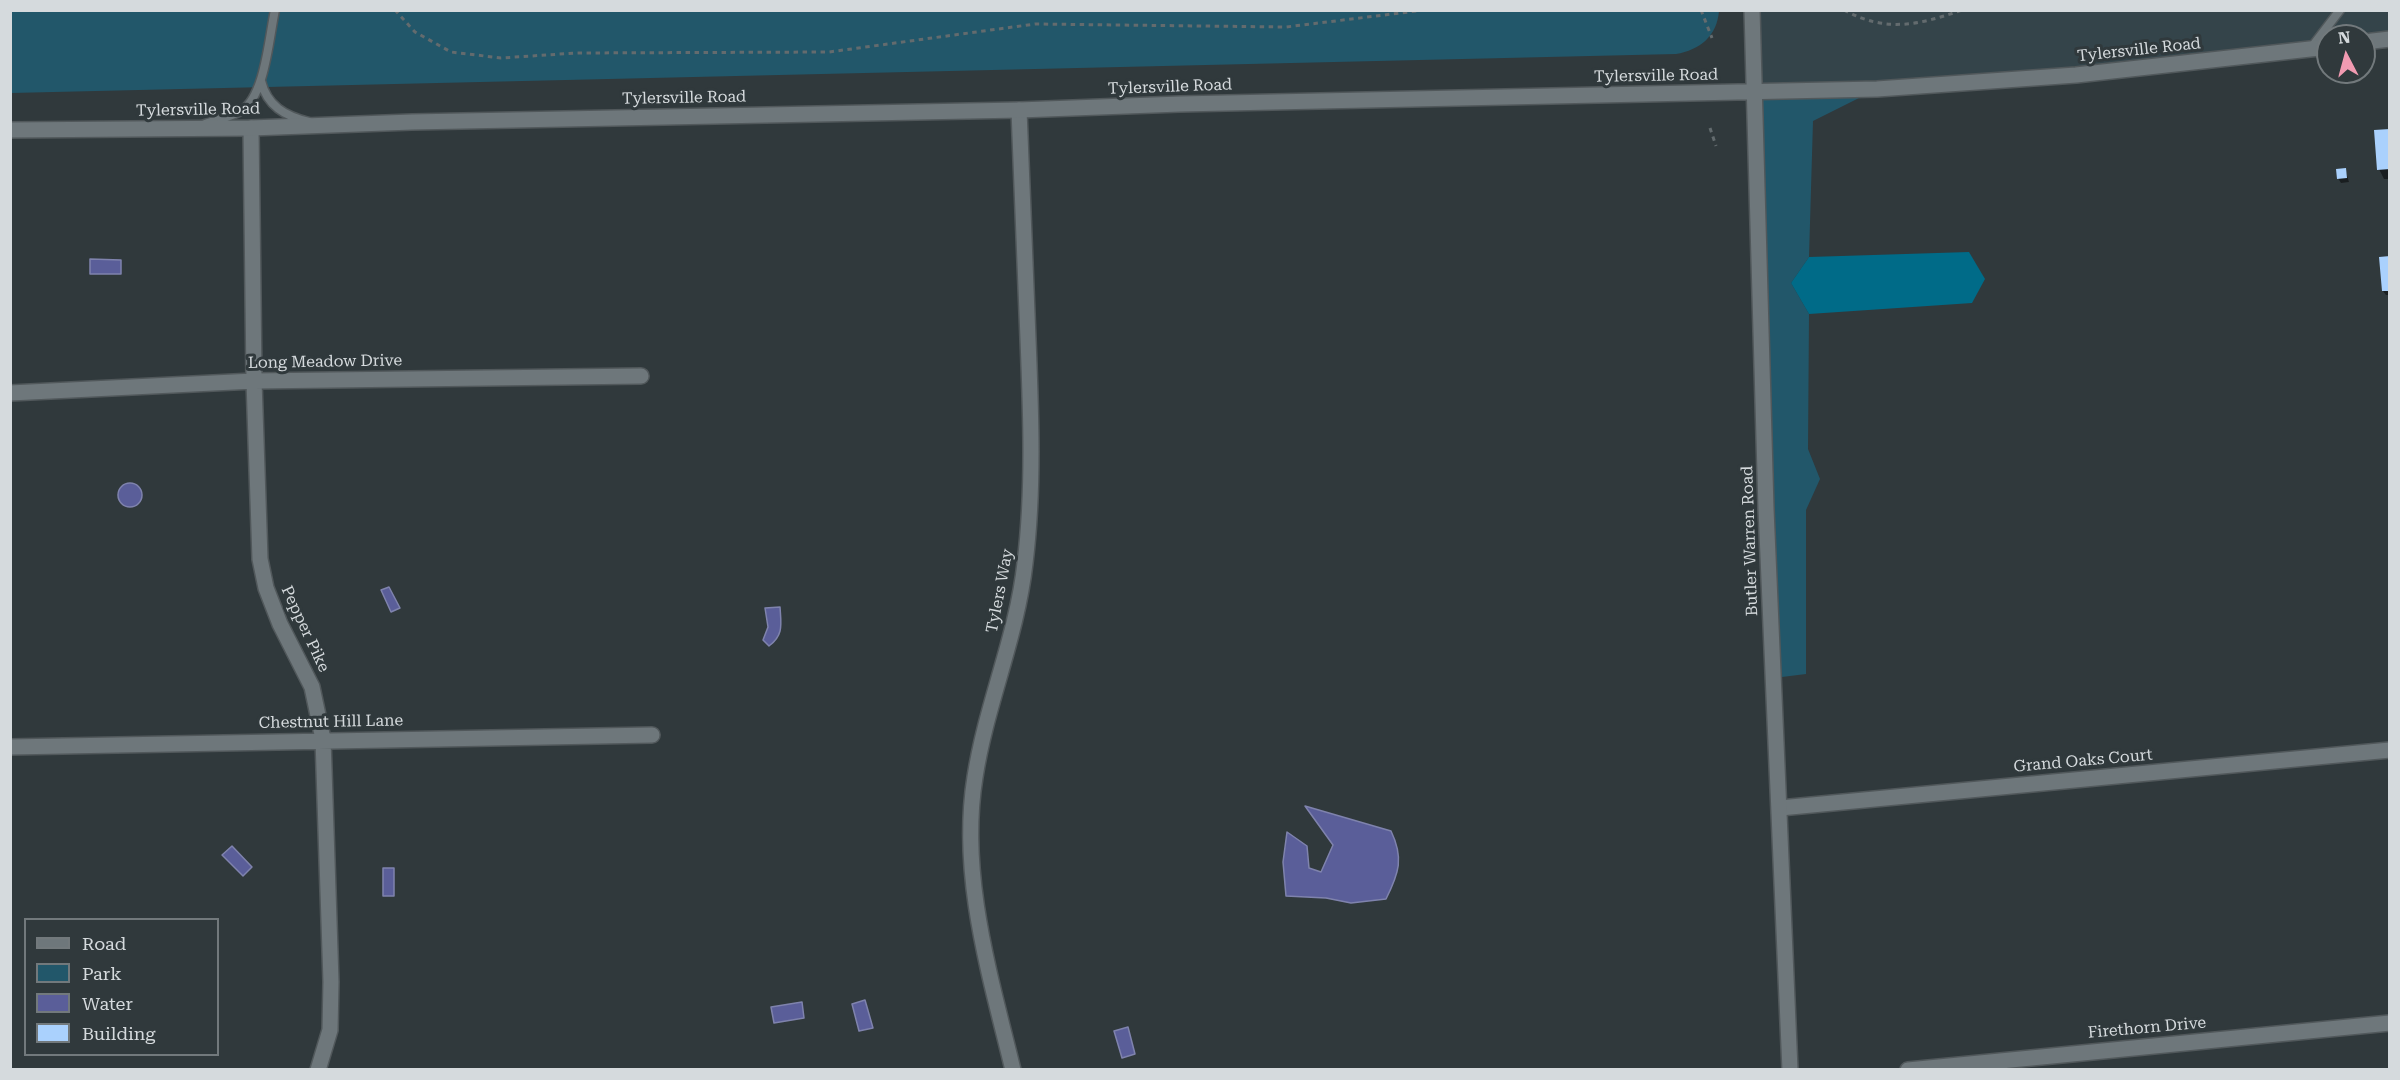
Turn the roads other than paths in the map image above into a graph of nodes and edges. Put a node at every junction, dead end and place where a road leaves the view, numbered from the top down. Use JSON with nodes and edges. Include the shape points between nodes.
{"nodes":[{"id":1,"x":275,"y":10,"type":"edge"},
{"id":2,"x":1752,"y":10,"type":"edge"},
{"id":3,"x":2340,"y":10,"type":"edge"},
{"id":4,"x":2316,"y":47,"type":"edge"},
{"id":5,"x":2311,"y":48,"type":"junction"},
{"id":6,"x":261,"y":81,"type":"junction"},
{"id":7,"x":1754,"y":92,"type":"junction"},
{"id":8,"x":1019,"y":110,"type":"junction"},
{"id":9,"x":324,"y":125,"type":"junction"},
{"id":10,"x":251,"y":128,"type":"junction"},
{"id":11,"x":183,"y":129,"type":"junction"},
{"id":12,"x":10,"y":130,"type":"edge"},
{"id":13,"x":641,"y":376,"type":"dead end"},
{"id":14,"x":254,"y":381,"type":"junction"},
{"id":15,"x":10,"y":393,"type":"edge"},
{"id":16,"x":652,"y":735,"type":"dead end"},
{"id":17,"x":323,"y":740,"type":"junction"},
{"id":18,"x":10,"y":747,"type":"edge"},
{"id":19,"x":2390,"y":750,"type":"edge"},
{"id":20,"x":1780,"y":808,"type":"junction"},
{"id":21,"x":2390,"y":1023,"type":"edge"},
{"id":22,"x":318,"y":1070,"type":"edge"},
{"id":23,"x":1013,"y":1070,"type":"edge"},
{"id":24,"x":1790,"y":1070,"type":"edge"},
{"id":25,"x":1908,"y":1070,"type":"edge"}],
"edges":[{"from":1,"to":6,"type":"lane"},
{"from":2,"to":7,"type":"street","name":"Butler Warren Road"},
{"from":3,"to":5,"type":"lane"},
{"from":4,"to":5,"type":"street","name":"Tylersville Road"},
{"from":5,"to":7,"type":"street","name":"Tylersville Road","via":[[1983,83]]},
{"from":6,"to":9,"type":"lane","via":[[271,104],[283,112]]},
{"from":6,"to":11,"type":"lane","via":[[251,102],[242,110]]},
{"from":7,"to":8,"type":"street","name":"Tylersville Road"},
{"from":7,"to":20,"type":"street","name":"Butler Warren Road","via":[[1766,509]]},
{"from":8,"to":9,"type":"street","name":"Tylersville Road"},
{"from":8,"to":23,"type":"street","name":"Tylers Way","via":[[1030,496],[1025,564],[975,776],[970,832],[985,953]]},
{"from":9,"to":10,"type":"street","name":"Tylersville Road"},
{"from":10,"to":11,"type":"street","name":"Tylersville Road"},
{"from":10,"to":14,"type":"street","name":"Pepper Pike"},
{"from":11,"to":12,"type":"street","name":"Tylersville Road"},
{"from":13,"to":14,"type":"street","name":"Long Meadow Drive"},
{"from":14,"to":15,"type":"street","name":"Long Meadow Drive"},
{"from":14,"to":17,"type":"street","name":"Pepper Pike","via":[[260,559],[280,624],[312,687]]},
{"from":16,"to":17,"type":"street","name":"Chestnut Hill Lane"},
{"from":17,"to":18,"type":"street","name":"Chestnut Hill Lane"},
{"from":17,"to":22,"type":"street","name":"Pepper Pike","via":[[331,982],[330,1030]]},
{"from":19,"to":20,"type":"street","name":"Grand Oaks Court"},
{"from":20,"to":24,"type":"street","name":"Butler Warren Road"},
{"from":21,"to":25,"type":"street","name":"Firethorn Drive"}]}
